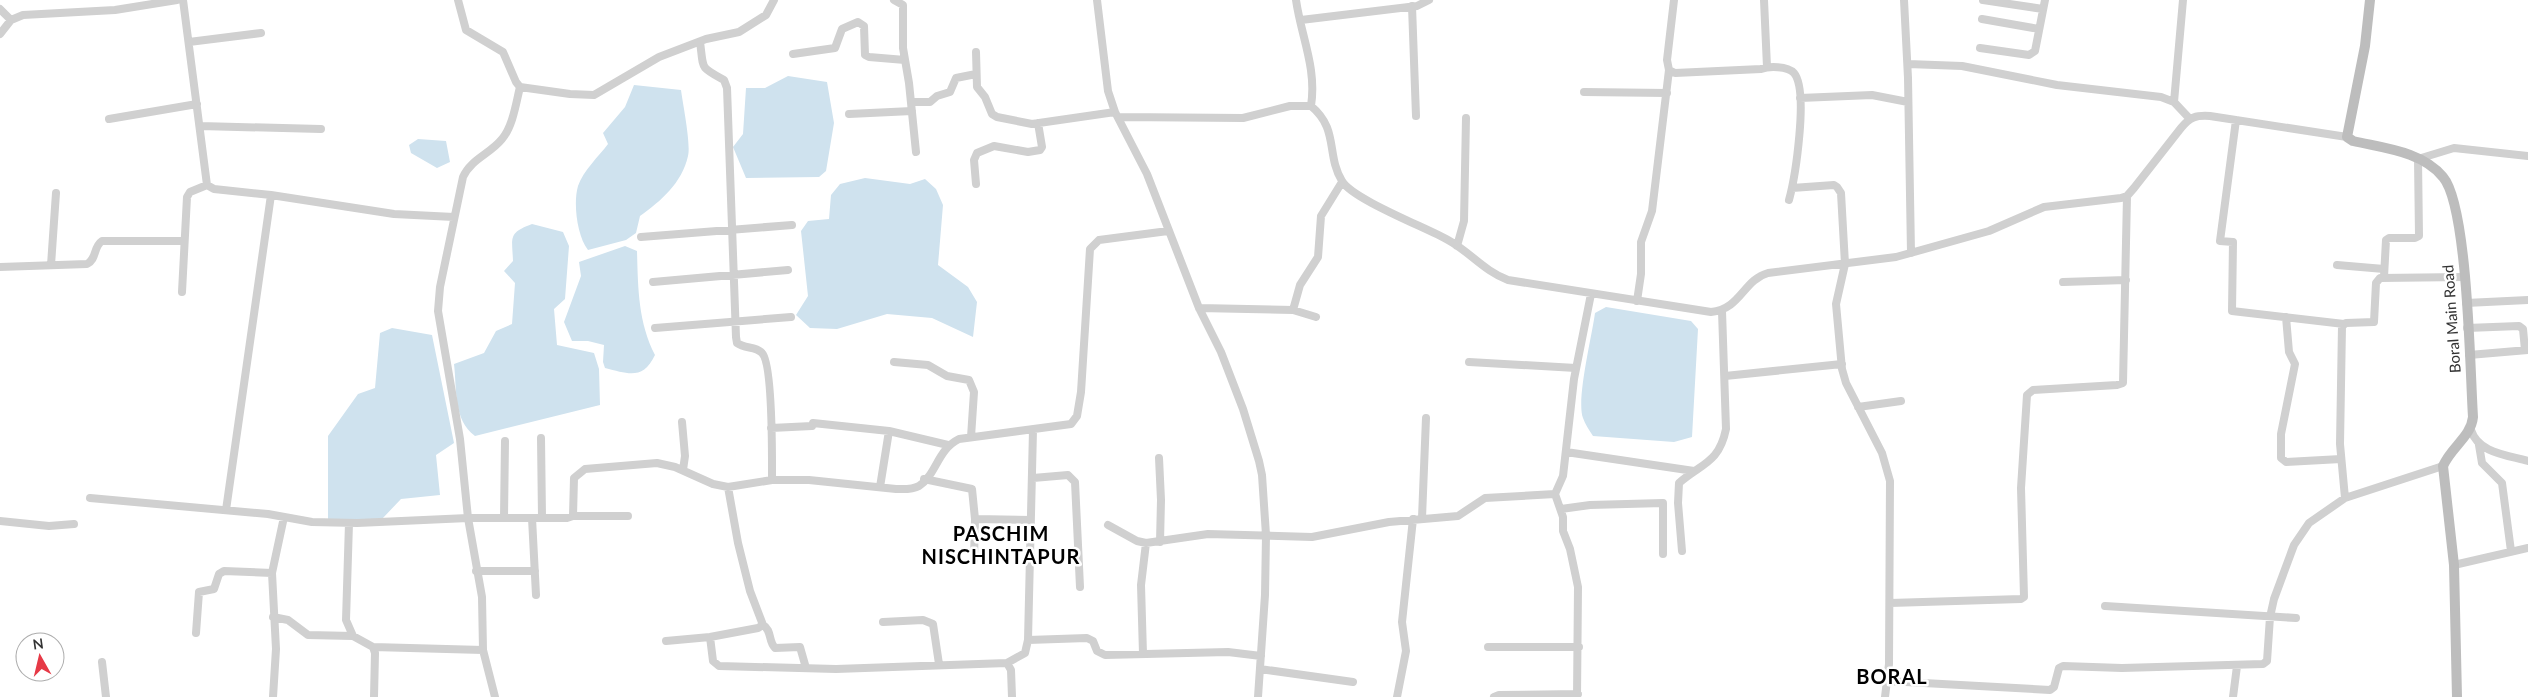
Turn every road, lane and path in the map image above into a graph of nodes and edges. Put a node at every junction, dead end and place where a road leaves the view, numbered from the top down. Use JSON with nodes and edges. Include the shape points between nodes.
{"nodes":[{"id":1,"x":176,"y":0,"type":"edge"},
{"id":2,"x":183,"y":0,"type":"edge"},
{"id":3,"x":458,"y":0,"type":"edge"},
{"id":4,"x":774,"y":0,"type":"edge"},
{"id":5,"x":894,"y":0,"type":"edge"},
{"id":6,"x":1097,"y":0,"type":"edge"},
{"id":7,"x":1296,"y":0,"type":"edge"},
{"id":8,"x":1429,"y":0,"type":"edge"},
{"id":9,"x":1674,"y":0,"type":"edge"},
{"id":10,"x":1764,"y":0,"type":"edge"},
{"id":11,"x":1904,"y":0,"type":"edge"},
{"id":12,"x":1983,"y":0,"type":"edge"},
{"id":13,"x":2045,"y":0,"type":"edge"},
{"id":14,"x":2183,"y":0,"type":"edge"},
{"id":15,"x":2370,"y":0,"type":"edge"},
{"id":16,"x":1407,"y":4,"type":"edge"},
{"id":17,"x":0,"y":9,"type":"edge"},
{"id":18,"x":2043,"y":10,"type":"junction"},
{"id":19,"x":1982,"y":19,"type":"dead end"},
{"id":20,"x":11,"y":20,"type":"junction"},
{"id":21,"x":1301,"y":20,"type":"junction"},
{"id":22,"x":2040,"y":29,"type":"junction"},
{"id":23,"x":261,"y":32,"type":"dead end"},
{"id":24,"x":0,"y":34,"type":"edge"},
{"id":25,"x":189,"y":42,"type":"junction"},
{"id":26,"x":700,"y":42,"type":"junction"},
{"id":27,"x":1980,"y":48,"type":"dead end"},
{"id":28,"x":976,"y":52,"type":"dead end"},
{"id":29,"x":793,"y":54,"type":"dead end"},
{"id":30,"x":906,"y":60,"type":"junction"},
{"id":31,"x":1908,"y":64,"type":"junction"},
{"id":32,"x":1767,"y":67,"type":"junction"},
{"id":33,"x":1669,"y":70,"type":"junction"},
{"id":34,"x":976,"y":74,"type":"junction"},
{"id":35,"x":520,"y":87,"type":"junction"},
{"id":36,"x":1584,"y":92,"type":"dead end"},
{"id":37,"x":1667,"y":93,"type":"junction"},
{"id":38,"x":1800,"y":98,"type":"junction"},
{"id":39,"x":911,"y":102,"type":"junction"},
{"id":40,"x":1908,"y":102,"type":"junction"},
{"id":41,"x":2174,"y":102,"type":"junction"},
{"id":42,"x":197,"y":104,"type":"junction"},
{"id":43,"x":1311,"y":106,"type":"junction"},
{"id":44,"x":912,"y":111,"type":"junction"},
{"id":45,"x":849,"y":114,"type":"dead end"},
{"id":46,"x":1117,"y":114,"type":"junction"},
{"id":47,"x":1416,"y":116,"type":"dead end"},
{"id":48,"x":1466,"y":118,"type":"dead end"},
{"id":49,"x":2189,"y":118,"type":"junction"},
{"id":50,"x":109,"y":119,"type":"dead end"},
{"id":51,"x":2236,"y":120,"type":"junction"},
{"id":52,"x":1038,"y":123,"type":"junction"},
{"id":53,"x":200,"y":126,"type":"junction"},
{"id":54,"x":321,"y":129,"type":"dead end"},
{"id":55,"x":2347,"y":137,"type":"junction"},
{"id":56,"x":916,"y":152,"type":"dead end"},
{"id":57,"x":2528,"y":156,"type":"edge"},
{"id":58,"x":2418,"y":159,"type":"junction"},
{"id":59,"x":1342,"y":182,"type":"junction"},
{"id":60,"x":976,"y":184,"type":"dead end"},
{"id":61,"x":207,"y":185,"type":"junction"},
{"id":62,"x":1792,"y":188,"type":"junction"},
{"id":63,"x":56,"y":193,"type":"dead end"},
{"id":64,"x":271,"y":195,"type":"junction"},
{"id":65,"x":2127,"y":196,"type":"junction"},
{"id":66,"x":1789,"y":200,"type":"dead end"},
{"id":67,"x":454,"y":217,"type":"junction"},
{"id":68,"x":792,"y":225,"type":"dead end"},
{"id":69,"x":731,"y":229,"type":"junction"},
{"id":70,"x":1168,"y":231,"type":"junction"},
{"id":71,"x":640,"y":237,"type":"dead end"},
{"id":72,"x":183,"y":241,"type":"junction"},
{"id":73,"x":1457,"y":246,"type":"junction"},
{"id":74,"x":1910,"y":253,"type":"junction"},
{"id":75,"x":1845,"y":264,"type":"junction"},
{"id":76,"x":51,"y":265,"type":"junction"},
{"id":77,"x":2337,"y":265,"type":"dead end"},
{"id":78,"x":0,"y":267,"type":"edge"},
{"id":79,"x":788,"y":270,"type":"dead end"},
{"id":80,"x":2384,"y":273,"type":"junction"},
{"id":81,"x":733,"y":275,"type":"junction"},
{"id":82,"x":2464,"y":278,"type":"junction"},
{"id":83,"x":2126,"y":280,"type":"junction"},
{"id":84,"x":653,"y":282,"type":"dead end"},
{"id":85,"x":2063,"y":282,"type":"dead end"},
{"id":86,"x":182,"y":292,"type":"dead end"},
{"id":87,"x":1591,"y":294,"type":"junction"},
{"id":88,"x":2528,"y":300,"type":"edge"},
{"id":89,"x":1637,"y":301,"type":"junction"},
{"id":90,"x":2466,"y":303,"type":"junction"},
{"id":91,"x":1199,"y":308,"type":"junction"},
{"id":92,"x":1293,"y":310,"type":"junction"},
{"id":93,"x":1722,"y":311,"type":"junction"},
{"id":94,"x":790,"y":317,"type":"dead end"},
{"id":95,"x":2286,"y":317,"type":"junction"},
{"id":96,"x":1316,"y":318,"type":"dead end"},
{"id":97,"x":736,"y":322,"type":"junction"},
{"id":98,"x":2344,"y":324,"type":"junction"},
{"id":99,"x":655,"y":328,"type":"dead end"},
{"id":100,"x":2467,"y":328,"type":"junction"},
{"id":101,"x":2527,"y":350,"type":"edge"},
{"id":102,"x":2469,"y":355,"type":"junction"},
{"id":103,"x":894,"y":362,"type":"dead end"},
{"id":104,"x":1469,"y":362,"type":"dead end"},
{"id":105,"x":1842,"y":364,"type":"junction"},
{"id":106,"x":1576,"y":368,"type":"junction"},
{"id":107,"x":1725,"y":376,"type":"junction"},
{"id":108,"x":1901,"y":401,"type":"dead end"},
{"id":109,"x":1858,"y":407,"type":"junction"},
{"id":110,"x":1426,"y":418,"type":"dead end"},
{"id":111,"x":682,"y":422,"type":"dead end"},
{"id":112,"x":772,"y":428,"type":"junction"},
{"id":113,"x":1033,"y":430,"type":"junction"},
{"id":114,"x":2471,"y":430,"type":"junction"},
{"id":115,"x":889,"y":431,"type":"junction"},
{"id":116,"x":971,"y":437,"type":"junction"},
{"id":117,"x":541,"y":438,"type":"dead end"},
{"id":118,"x":505,"y":441,"type":"dead end"},
{"id":119,"x":948,"y":445,"type":"junction"},
{"id":120,"x":2479,"y":445,"type":"junction"},
{"id":121,"x":1566,"y":452,"type":"junction"},
{"id":122,"x":1159,"y":458,"type":"dead end"},
{"id":123,"x":2341,"y":459,"type":"junction"},
{"id":124,"x":2528,"y":461,"type":"edge"},
{"id":125,"x":2443,"y":466,"type":"junction"},
{"id":126,"x":683,"y":470,"type":"junction"},
{"id":127,"x":1694,"y":471,"type":"junction"},
{"id":128,"x":1033,"y":478,"type":"junction"},
{"id":129,"x":924,"y":479,"type":"junction"},
{"id":130,"x":772,"y":480,"type":"junction"},
{"id":131,"x":728,"y":487,"type":"junction"},
{"id":132,"x":880,"y":487,"type":"junction"},
{"id":133,"x":1555,"y":494,"type":"junction"},
{"id":134,"x":90,"y":498,"type":"dead end"},
{"id":135,"x":2345,"y":498,"type":"junction"},
{"id":136,"x":1560,"y":509,"type":"junction"},
{"id":137,"x":226,"y":510,"type":"junction"},
{"id":138,"x":573,"y":516,"type":"junction"},
{"id":139,"x":628,"y":516,"type":"dead end"},
{"id":140,"x":284,"y":517,"type":"junction"},
{"id":141,"x":542,"y":517,"type":"junction"},
{"id":142,"x":468,"y":518,"type":"junction"},
{"id":143,"x":504,"y":518,"type":"junction"},
{"id":144,"x":532,"y":518,"type":"junction"},
{"id":145,"x":1422,"y":518,"type":"junction"},
{"id":146,"x":976,"y":519,"type":"junction"},
{"id":147,"x":1413,"y":519,"type":"junction"},
{"id":148,"x":1031,"y":520,"type":"junction"},
{"id":149,"x":0,"y":521,"type":"edge"},
{"id":150,"x":349,"y":523,"type":"junction"},
{"id":151,"x":74,"y":524,"type":"dead end"},
{"id":152,"x":1108,"y":525,"type":"dead end"},
{"id":153,"x":1266,"y":535,"type":"junction"},
{"id":154,"x":1160,"y":542,"type":"junction"},
{"id":155,"x":1146,"y":543,"type":"junction"},
{"id":156,"x":2528,"y":548,"type":"edge"},
{"id":157,"x":1682,"y":550,"type":"dead end"},
{"id":158,"x":2511,"y":551,"type":"junction"},
{"id":159,"x":1663,"y":554,"type":"dead end"},
{"id":160,"x":974,"y":560,"type":"dead end"},
{"id":161,"x":2454,"y":565,"type":"junction"},
{"id":162,"x":535,"y":571,"type":"junction"},
{"id":163,"x":476,"y":572,"type":"junction"},
{"id":164,"x":272,"y":573,"type":"junction"},
{"id":165,"x":1080,"y":587,"type":"dead end"},
{"id":166,"x":536,"y":595,"type":"dead end"},
{"id":167,"x":1890,"y":604,"type":"junction"},
{"id":168,"x":2106,"y":606,"type":"dead end"},
{"id":169,"x":273,"y":617,"type":"junction"},
{"id":170,"x":2270,"y":617,"type":"junction"},
{"id":171,"x":2296,"y":618,"type":"dead end"},
{"id":172,"x":883,"y":622,"type":"dead end"},
{"id":173,"x":763,"y":625,"type":"junction"},
{"id":174,"x":196,"y":633,"type":"dead end"},
{"id":175,"x":353,"y":636,"type":"junction"},
{"id":176,"x":710,"y":638,"type":"junction"},
{"id":177,"x":1028,"y":640,"type":"junction"},
{"id":178,"x":666,"y":641,"type":"dead end"},
{"id":179,"x":1579,"y":646,"type":"junction"},
{"id":180,"x":373,"y":647,"type":"junction"},
{"id":181,"x":1488,"y":648,"type":"dead end"},
{"id":182,"x":483,"y":650,"type":"junction"},
{"id":183,"x":1143,"y":654,"type":"junction"},
{"id":184,"x":1261,"y":656,"type":"junction"},
{"id":185,"x":102,"y":662,"type":"dead end"},
{"id":186,"x":1007,"y":663,"type":"junction"},
{"id":187,"x":939,"y":664,"type":"junction"},
{"id":188,"x":2237,"y":666,"type":"junction"},
{"id":189,"x":806,"y":668,"type":"junction"},
{"id":190,"x":1260,"y":669,"type":"junction"},
{"id":191,"x":1887,"y":681,"type":"junction"},
{"id":192,"x":1353,"y":682,"type":"dead end"},
{"id":193,"x":1578,"y":696,"type":"edge"},
{"id":194,"x":106,"y":697,"type":"edge"},
{"id":195,"x":272,"y":697,"type":"edge"},
{"id":196,"x":374,"y":697,"type":"edge"},
{"id":197,"x":495,"y":697,"type":"edge"},
{"id":198,"x":1012,"y":697,"type":"edge"},
{"id":199,"x":1258,"y":697,"type":"edge"},
{"id":200,"x":1397,"y":697,"type":"edge"},
{"id":201,"x":1494,"y":697,"type":"edge"},
{"id":202,"x":1886,"y":697,"type":"edge"},
{"id":203,"x":2233,"y":697,"type":"edge"},
{"id":204,"x":2457,"y":697,"type":"edge"}],
"edges":[{"from":1,"to":20,"type":"street","via":[[115,10],[23,15]]},
{"from":2,"to":25,"type":"street"},
{"from":3,"to":35,"type":"street","via":[[466,30],[503,52]]},
{"from":4,"to":26,"type":"street","via":[[766,15],[739,32]]},
{"from":5,"to":30,"type":"street","via":[[903,4],[902,33]]},
{"from":6,"to":46,"type":"street","via":[[1105,73]]},
{"from":7,"to":21,"type":"street"},
{"from":8,"to":16,"type":"street","via":[[1425,4]]},
{"from":9,"to":33,"type":"street","via":[[1667,60]]},
{"from":10,"to":32,"type":"street"},
{"from":11,"to":31,"type":"street"},
{"from":12,"to":18,"type":"street"},
{"from":13,"to":18,"type":"street"},
{"from":14,"to":41,"type":"street"},
{"from":15,"to":55,"type":"main road","via":[[2365,46]]},
{"from":16,"to":21,"type":"street"},
{"from":16,"to":47,"type":"street"},
{"from":17,"to":20,"type":"street"},
{"from":18,"to":22,"type":"street"},
{"from":19,"to":22,"type":"street"},
{"from":20,"to":24,"type":"street"},
{"from":21,"to":43,"type":"street","via":[[1312,65]]},
{"from":22,"to":27,"type":"street","via":[[2035,51],[2029,55]]},
{"from":23,"to":25,"type":"street"},
{"from":25,"to":42,"type":"street"},
{"from":26,"to":35,"type":"street","via":[[659,57],[594,95]]},
{"from":26,"to":69,"type":"street","via":[[704,67],[707,72],[724,80],[727,88]]},
{"from":28,"to":34,"type":"street"},
{"from":29,"to":30,"type":"street","via":[[835,48],[842,29],[858,22],[864,26],[865,55]]},
{"from":30,"to":39,"type":"street"},
{"from":31,"to":40,"type":"street"},
{"from":31,"to":41,"type":"street","via":[[1962,66],[2057,85],[2161,97]]},
{"from":32,"to":33,"type":"street","via":[[1675,73]]},
{"from":32,"to":38,"type":"street","via":[[1788,69],[1794,73]]},
{"from":33,"to":37,"type":"street"},
{"from":34,"to":39,"type":"street","via":[[956,78],[950,92],[930,102]]},
{"from":34,"to":52,"type":"street","via":[[979,91],[992,114],[1024,123]]},
{"from":35,"to":67,"type":"street","via":[[502,140],[468,167]]},
{"from":36,"to":37,"type":"street"},
{"from":37,"to":89,"type":"street","via":[[1652,211],[1641,242]]},
{"from":38,"to":40,"type":"street","via":[[1872,95]]},
{"from":38,"to":62,"type":"street","via":[[1798,153]]},
{"from":39,"to":44,"type":"street"},
{"from":40,"to":74,"type":"street"},
{"from":41,"to":49,"type":"street"},
{"from":42,"to":50,"type":"street"},
{"from":42,"to":53,"type":"street"},
{"from":43,"to":46,"type":"street","via":[[1290,106],[1243,118]]},
{"from":43,"to":59,"type":"street","via":[[1323,115],[1328,126]]},
{"from":44,"to":45,"type":"street"},
{"from":44,"to":56,"type":"street"},
{"from":46,"to":52,"type":"street"},
{"from":46,"to":70,"type":"street","via":[[1147,174]]},
{"from":48,"to":73,"type":"street","via":[[1464,221]]},
{"from":49,"to":51,"type":"street","via":[[2202,115]]},
{"from":49,"to":65,"type":"street"},
{"from":51,"to":55,"type":"street"},
{"from":51,"to":95,"type":"street","via":[[2220,241],[2233,242],[2232,311]]},
{"from":52,"to":60,"type":"street","via":[[1040,150],[1028,152],[994,146],[977,153],[974,160]]},
{"from":53,"to":54,"type":"street"},
{"from":53,"to":61,"type":"street"},
{"from":55,"to":58,"type":"main road","name":"Boral Main Road"},
{"from":57,"to":58,"type":"street","via":[[2454,148]]},
{"from":58,"to":80,"type":"street","via":[[2418,236],[2386,240]]},
{"from":58,"to":82,"type":"main road","name":"Boral Main Road","via":[[2443,176],[2451,190],[2458,220]]},
{"from":59,"to":73,"type":"street","via":[[1392,213]]},
{"from":59,"to":92,"type":"street","via":[[1321,216],[1318,257],[1300,285]]},
{"from":61,"to":64,"type":"street","via":[[214,189]]},
{"from":61,"to":72,"type":"street","via":[[190,192],[187,197]]},
{"from":62,"to":66,"type":"street"},
{"from":62,"to":75,"type":"street","via":[[1837,187],[1841,194]]},
{"from":63,"to":76,"type":"street"},
{"from":64,"to":67,"type":"street","via":[[394,214]]},
{"from":64,"to":137,"type":"street"},
{"from":65,"to":74,"type":"street","via":[[2044,207],[1989,231]]},
{"from":65,"to":83,"type":"street"},
{"from":67,"to":142,"type":"street","via":[[438,311],[460,439]]},
{"from":68,"to":69,"type":"street"},
{"from":69,"to":71,"type":"street"},
{"from":69,"to":81,"type":"street"},
{"from":70,"to":91,"type":"street"},
{"from":70,"to":113,"type":"street","via":[[1099,240],[1090,249],[1077,416],[1071,424]]},
{"from":72,"to":76,"type":"street","via":[[102,241],[94,258],[87,264]]},
{"from":72,"to":86,"type":"street"},
{"from":73,"to":87,"type":"street","via":[[1493,275]]},
{"from":74,"to":75,"type":"street"},
{"from":75,"to":93,"type":"street","via":[[1761,275]]},
{"from":75,"to":105,"type":"street","via":[[1836,304]]},
{"from":76,"to":78,"type":"street"},
{"from":77,"to":80,"type":"street"},
{"from":79,"to":81,"type":"street"},
{"from":80,"to":82,"type":"street"},
{"from":80,"to":98,"type":"street","via":[[2376,283],[2374,322]]},
{"from":81,"to":84,"type":"street"},
{"from":81,"to":97,"type":"street"},
{"from":82,"to":90,"type":"main road","name":"Boral Main Road"},
{"from":83,"to":85,"type":"street"},
{"from":83,"to":167,"type":"street","via":[[2123,383],[2117,386],[2033,390],[2027,395],[2021,488],[2024,597]]},
{"from":87,"to":89,"type":"street"},
{"from":87,"to":106,"type":"street"},
{"from":88,"to":90,"type":"street"},
{"from":89,"to":93,"type":"street"},
{"from":90,"to":100,"type":"main road","name":"Boral Main Road"},
{"from":91,"to":92,"type":"street"},
{"from":91,"to":153,"type":"street","via":[[1243,408],[1259,461]]},
{"from":92,"to":96,"type":"street"},
{"from":93,"to":107,"type":"street"},
{"from":94,"to":97,"type":"street"},
{"from":95,"to":98,"type":"street"},
{"from":95,"to":123,"type":"street","via":[[2289,352],[2295,364],[2281,434],[2281,458],[2286,462]]},
{"from":97,"to":99,"type":"street"},
{"from":97,"to":112,"type":"street","via":[[737,344],[757,349],[765,358]]},
{"from":98,"to":123,"type":"street"},
{"from":100,"to":101,"type":"street","via":[[2519,326],[2523,329]]},
{"from":100,"to":102,"type":"main road","name":"Boral Main Road"},
{"from":101,"to":102,"type":"street"},
{"from":102,"to":114,"type":"main road","name":"Boral Main Road"},
{"from":103,"to":116,"type":"street","via":[[928,365],[947,376],[969,380],[974,392]]},
{"from":104,"to":106,"type":"street"},
{"from":105,"to":107,"type":"street"},
{"from":105,"to":109,"type":"street","via":[[1846,383]]},
{"from":106,"to":121,"type":"street"},
{"from":107,"to":127,"type":"street","via":[[1726,429],[1723,446],[1712,460]]},
{"from":108,"to":109,"type":"street"},
{"from":109,"to":167,"type":"street","via":[[1882,453],[1890,481]]},
{"from":110,"to":145,"type":"street"},
{"from":111,"to":126,"type":"street"},
{"from":112,"to":115,"type":"street","via":[[813,424]]},
{"from":112,"to":130,"type":"street"},
{"from":113,"to":116,"type":"street"},
{"from":113,"to":128,"type":"street"},
{"from":114,"to":120,"type":"street"},
{"from":114,"to":125,"type":"main road"},
{"from":115,"to":119,"type":"street"},
{"from":115,"to":132,"type":"street"},
{"from":116,"to":119,"type":"street"},
{"from":117,"to":141,"type":"street"},
{"from":118,"to":143,"type":"street"},
{"from":119,"to":129,"type":"street"},
{"from":120,"to":124,"type":"street"},
{"from":120,"to":158,"type":"street","via":[[2482,463],[2502,483]]},
{"from":121,"to":127,"type":"street"},
{"from":121,"to":133,"type":"street","via":[[1563,476]]},
{"from":122,"to":154,"type":"street"},
{"from":123,"to":135,"type":"street"},
{"from":125,"to":135,"type":"street"},
{"from":125,"to":161,"type":"main road"},
{"from":126,"to":131,"type":"street"},
{"from":126,"to":138,"type":"street","via":[[657,463],[585,469],[574,478]]},
{"from":127,"to":157,"type":"street","via":[[1679,483]]},
{"from":128,"to":148,"type":"street"},
{"from":128,"to":165,"type":"street","via":[[1068,475],[1075,482]]},
{"from":129,"to":132,"type":"street","via":[[920,485],[909,488]]},
{"from":129,"to":146,"type":"street","via":[[972,489]]},
{"from":130,"to":131,"type":"street"},
{"from":130,"to":132,"type":"street"},
{"from":131,"to":173,"type":"street","via":[[747,582]]},
{"from":133,"to":136,"type":"street"},
{"from":133,"to":145,"type":"street","via":[[1485,498],[1458,516]]},
{"from":134,"to":137,"type":"street"},
{"from":135,"to":170,"type":"street","via":[[2315,517],[2299,536],[2287,562]]},
{"from":136,"to":159,"type":"street","via":[[1663,503]]},
{"from":136,"to":179,"type":"street","via":[[1578,587]]},
{"from":137,"to":140,"type":"street"},
{"from":138,"to":139,"type":"street"},
{"from":138,"to":141,"type":"street"},
{"from":140,"to":150,"type":"street"},
{"from":140,"to":164,"type":"street"},
{"from":141,"to":144,"type":"street"},
{"from":142,"to":143,"type":"street"},
{"from":142,"to":150,"type":"street"},
{"from":142,"to":163,"type":"street"},
{"from":143,"to":144,"type":"street"},
{"from":144,"to":162,"type":"street"},
{"from":145,"to":147,"type":"street"},
{"from":146,"to":148,"type":"street"},
{"from":146,"to":160,"type":"street"},
{"from":147,"to":153,"type":"street","via":[[1312,537]]},
{"from":147,"to":200,"type":"street","via":[[1402,622],[1406,651]]},
{"from":148,"to":177,"type":"street"},
{"from":149,"to":151,"type":"street","via":[[49,526]]},
{"from":150,"to":175,"type":"street","via":[[346,620]]},
{"from":152,"to":155,"type":"street"},
{"from":153,"to":154,"type":"street","via":[[1208,534]]},
{"from":153,"to":184,"type":"street"},
{"from":154,"to":155,"type":"street"},
{"from":155,"to":183,"type":"street","via":[[1141,585]]},
{"from":156,"to":158,"type":"street"},
{"from":158,"to":161,"type":"street"},
{"from":161,"to":204,"type":"main road"},
{"from":162,"to":163,"type":"street"},
{"from":162,"to":166,"type":"street"},
{"from":163,"to":182,"type":"street","via":[[484,615]]},
{"from":164,"to":169,"type":"street"},
{"from":164,"to":174,"type":"street","via":[[224,571],[219,574],[214,589],[199,592]]},
{"from":167,"to":191,"type":"street"},
{"from":168,"to":170,"type":"street"},
{"from":169,"to":175,"type":"street","via":[[288,620],[308,635]]},
{"from":169,"to":195,"type":"street","via":[[276,649]]},
{"from":170,"to":171,"type":"street"},
{"from":170,"to":188,"type":"street","via":[[2266,663]]},
{"from":172,"to":187,"type":"street","via":[[929,621],[935,629]]},
{"from":173,"to":176,"type":"street"},
{"from":173,"to":189,"type":"street","via":[[769,630],[775,648],[800,647]]},
{"from":175,"to":180,"type":"street"},
{"from":176,"to":178,"type":"street"},
{"from":176,"to":189,"type":"street","via":[[713,661],[719,666]]},
{"from":177,"to":183,"type":"street","via":[[1087,638],[1093,641],[1100,654]]},
{"from":177,"to":186,"type":"street","via":[[1025,653]]},
{"from":179,"to":181,"type":"street"},
{"from":179,"to":193,"type":"street"},
{"from":180,"to":182,"type":"street"},
{"from":180,"to":196,"type":"street"},
{"from":182,"to":197,"type":"street"},
{"from":183,"to":184,"type":"street","via":[[1228,652]]},
{"from":184,"to":190,"type":"street"},
{"from":185,"to":194,"type":"street"},
{"from":186,"to":187,"type":"street"},
{"from":186,"to":198,"type":"street","via":[[1011,670]]},
{"from":187,"to":189,"type":"street"},
{"from":188,"to":191,"type":"street","via":[[2064,666],[2059,668],[2055,686],[2050,690]]},
{"from":188,"to":203,"type":"street"},
{"from":190,"to":192,"type":"street"},
{"from":190,"to":199,"type":"street"},
{"from":191,"to":202,"type":"street"},
{"from":193,"to":201,"type":"street"}]}
